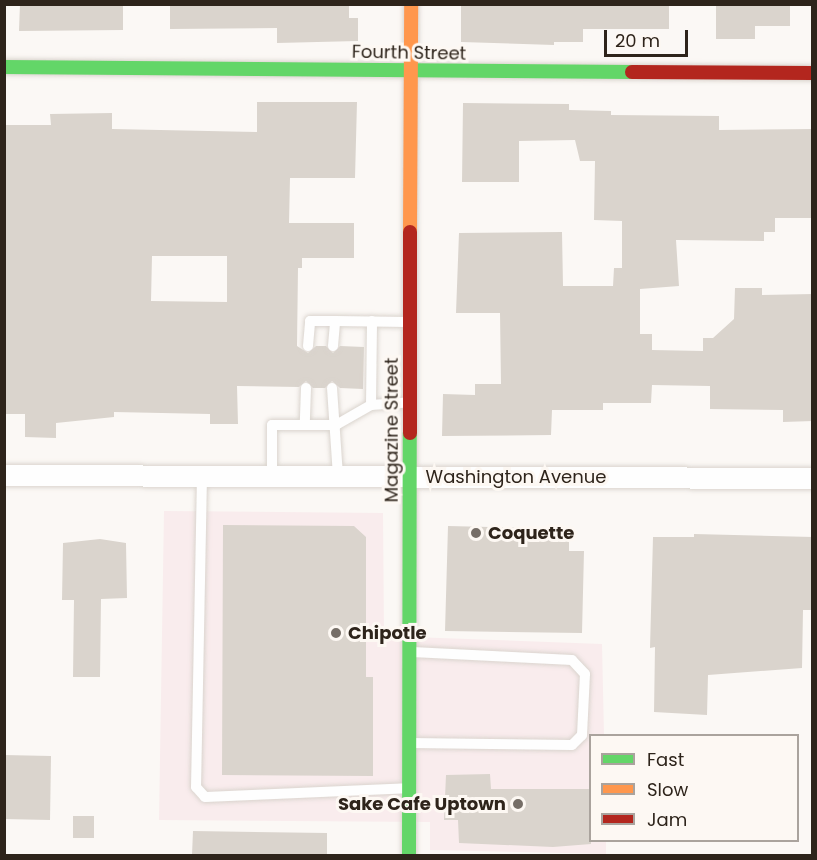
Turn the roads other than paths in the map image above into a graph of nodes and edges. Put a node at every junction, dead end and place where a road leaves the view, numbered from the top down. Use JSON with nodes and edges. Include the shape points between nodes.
{"nodes":[{"id":1,"x":411,"y":4,"type":"edge"},
{"id":2,"x":4,"y":67,"type":"edge"},
{"id":3,"x":411,"y":72,"type":"junction"},
{"id":4,"x":813,"y":73,"type":"edge"},
{"id":5,"x":335,"y":321,"type":"junction"},
{"id":6,"x":372,"y":321,"type":"junction"},
{"id":7,"x":410,"y":322,"type":"junction"},
{"id":8,"x":308,"y":346,"type":"dead end"},
{"id":9,"x":333,"y":346,"type":"dead end"},
{"id":10,"x":306,"y":387,"type":"dead end"},
{"id":11,"x":332,"y":388,"type":"dead end"},
{"id":12,"x":410,"y":402,"type":"junction"},
{"id":13,"x":371,"y":405,"type":"junction"},
{"id":14,"x":305,"y":425,"type":"junction"},
{"id":15,"x":336,"y":425,"type":"junction"},
{"id":16,"x":4,"y":475,"type":"edge"},
{"id":17,"x":273,"y":475,"type":"junction"},
{"id":18,"x":338,"y":475,"type":"junction"},
{"id":19,"x":202,"y":476,"type":"junction"},
{"id":20,"x":410,"y":477,"type":"junction"},
{"id":21,"x":813,"y":478,"type":"edge"},
{"id":22,"x":409,"y":652,"type":"junction"},
{"id":23,"x":409,"y":743,"type":"junction"},
{"id":24,"x":410,"y":788,"type":"junction"},
{"id":25,"x":409,"y":855,"type":"edge"}],
"edges":[{"from":1,"to":3,"type":"street","name":"Magazine Street"},
{"from":2,"to":3,"type":"street","name":"Fourth Street"},
{"from":3,"to":4,"type":"street","name":"Fourth Street"},
{"from":3,"to":7,"type":"street","name":"Magazine Street"},
{"from":5,"to":6,"type":"lane"},
{"from":5,"to":8,"type":"lane","via":[[309,321]]},
{"from":5,"to":9,"type":"lane"},
{"from":6,"to":7,"type":"lane"},
{"from":6,"to":13,"type":"lane"},
{"from":7,"to":12,"type":"street","name":"Magazine Street"},
{"from":10,"to":14,"type":"lane"},
{"from":11,"to":15,"type":"lane"},
{"from":12,"to":13,"type":"lane"},
{"from":12,"to":20,"type":"street","name":"Magazine Street"},
{"from":13,"to":15,"type":"lane"},
{"from":14,"to":15,"type":"lane"},
{"from":14,"to":17,"type":"lane","via":[[272,424]]},
{"from":15,"to":18,"type":"lane"},
{"from":16,"to":19,"type":"street","name":"Washington Avenue"},
{"from":17,"to":18,"type":"street","name":"Washington Avenue"},
{"from":17,"to":19,"type":"street","name":"Washington Avenue"},
{"from":18,"to":20,"type":"street","name":"Washington Avenue"},
{"from":19,"to":24,"type":"lane","via":[[196,787],[205,797]]},
{"from":20,"to":21,"type":"street","name":"Washington Avenue"},
{"from":20,"to":22,"type":"street","name":"Magazine Street"},
{"from":22,"to":23,"type":"street","name":"Magazine Street"},
{"from":22,"to":23,"type":"lane","via":[[572,660],[585,674],[582,735],[572,745]]},
{"from":23,"to":24,"type":"street","name":"Magazine Street"},
{"from":24,"to":25,"type":"street","name":"Magazine Street"}]}
